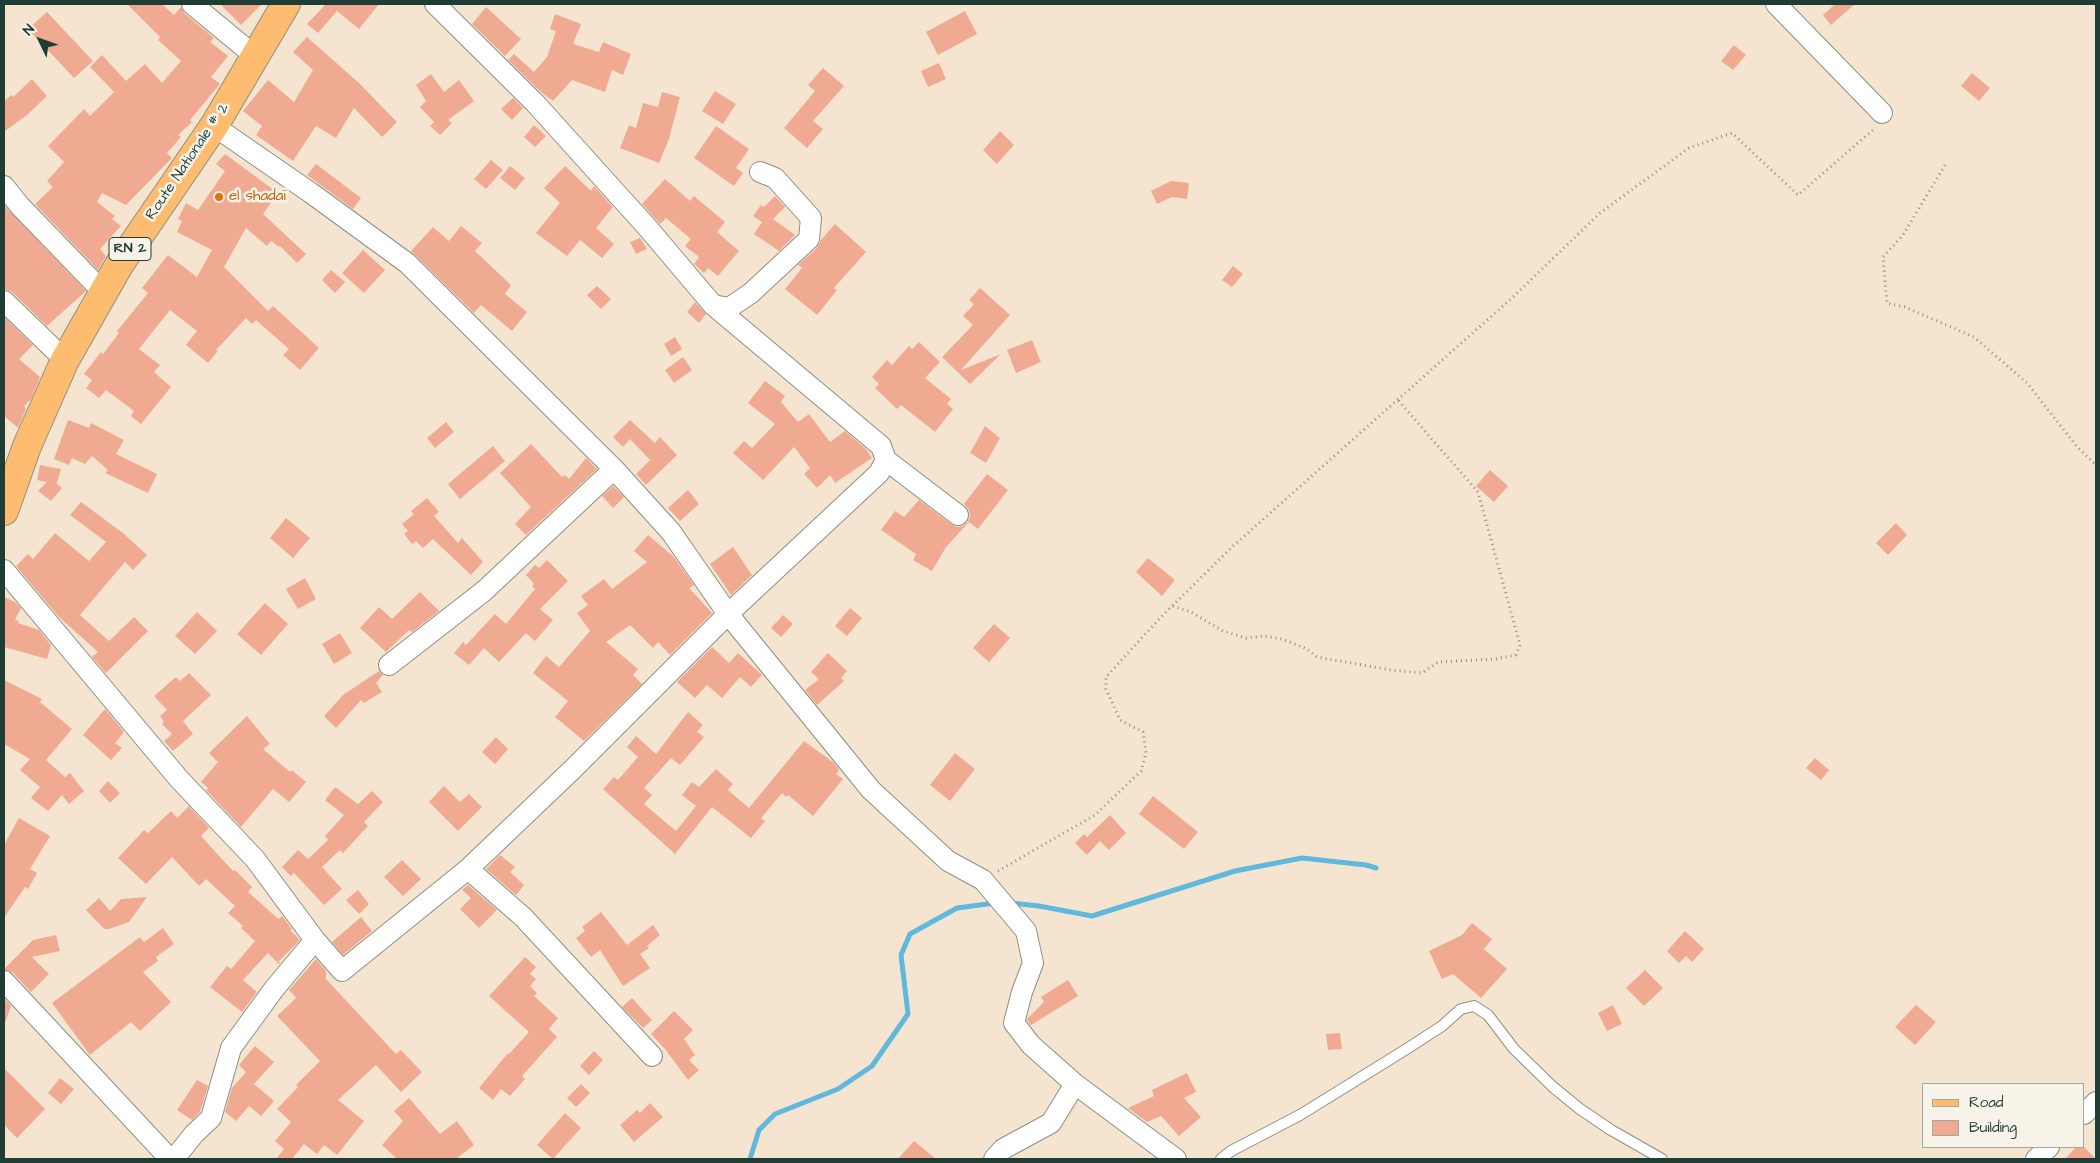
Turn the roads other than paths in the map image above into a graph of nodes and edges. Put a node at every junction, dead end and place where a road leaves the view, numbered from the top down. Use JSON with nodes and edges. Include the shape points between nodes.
{"nodes":[{"id":1,"x":192,"y":4,"type":"edge"},
{"id":2,"x":286,"y":4,"type":"edge"},
{"id":3,"x":436,"y":4,"type":"edge"},
{"id":4,"x":1776,"y":4,"type":"edge"},
{"id":5,"x":256,"y":57,"type":"junction"},
{"id":6,"x":1882,"y":114,"type":"road end"},
{"id":7,"x":214,"y":126,"type":"junction"},
{"id":8,"x":760,"y":172,"type":"dead end"},
{"id":9,"x":4,"y":186,"type":"edge"},
{"id":10,"x":103,"y":292,"type":"junction"},
{"id":11,"x":4,"y":301,"type":"edge"},
{"id":12,"x":713,"y":305,"type":"junction"},
{"id":13,"x":65,"y":360,"type":"junction"},
{"id":14,"x":886,"y":460,"type":"junction"},
{"id":15,"x":614,"y":469,"type":"junction"},
{"id":16,"x":4,"y":511,"type":"edge"},
{"id":17,"x":958,"y":515,"type":"dead end"},
{"id":18,"x":4,"y":570,"type":"edge"},
{"id":19,"x":728,"y":614,"type":"junction"},
{"id":20,"x":389,"y":665,"type":"dead end"},
{"id":21,"x":468,"y":869,"type":"junction"},
{"id":22,"x":315,"y":940,"type":"junction"},
{"id":23,"x":4,"y":981,"type":"edge"},
{"id":24,"x":652,"y":1056,"type":"dead end"},
{"id":25,"x":1075,"y":1084,"type":"junction"},
{"id":26,"x":2096,"y":1102,"type":"edge"},
{"id":27,"x":2085,"y":1113,"type":"edge"},
{"id":28,"x":2048,"y":1148,"type":"edge"},
{"id":29,"x":172,"y":1159,"type":"edge"},
{"id":30,"x":994,"y":1159,"type":"edge"},
{"id":31,"x":1176,"y":1159,"type":"edge"},
{"id":32,"x":1221,"y":1159,"type":"edge"},
{"id":33,"x":1662,"y":1159,"type":"edge"},
{"id":34,"x":2036,"y":1159,"type":"edge"}],
"edges":[{"from":1,"to":5,"type":"street"},
{"from":2,"to":5,"type":"main road","name":"Route Nationale # 2","number":"RN 2"},
{"from":3,"to":12,"type":"street","via":[[534,103]]},
{"from":4,"to":6,"type":"street"},
{"from":5,"to":7,"type":"main road","name":"Route Nationale # 2","number":"RN 2"},
{"from":7,"to":10,"type":"main road","name":"Route Nationale # 2","number":"RN 2"},
{"from":7,"to":15,"type":"street","via":[[407,263]]},
{"from":8,"to":12,"type":"street","via":[[776,178],[811,218],[809,239],[744,298],[729,308]]},
{"from":9,"to":10,"type":"street"},
{"from":10,"to":13,"type":"main road","name":"Route Nationale # 2","number":"RN 2"},
{"from":11,"to":13,"type":"street"},
{"from":12,"to":14,"type":"street","via":[[881,446]]},
{"from":13,"to":16,"type":"main road","name":"Route Nationale # 2","number":"RN 2","via":[[26,446]]},
{"from":14,"to":17,"type":"street"},
{"from":14,"to":19,"type":"street","via":[[879,473]]},
{"from":15,"to":19,"type":"street","via":[[671,532]]},
{"from":15,"to":20,"type":"street","via":[[484,591]]},
{"from":18,"to":22,"type":"street","via":[[179,779],[255,860]]},
{"from":19,"to":21,"type":"street"},
{"from":19,"to":25,"type":"street","via":[[871,790],[948,861],[984,880],[1026,931],[1033,963],[1014,1023],[1031,1045]]},
{"from":21,"to":22,"type":"street","via":[[342,971]]},
{"from":21,"to":24,"type":"street","via":[[524,917]]},
{"from":22,"to":29,"type":"street","via":[[231,1048],[211,1118]]},
{"from":23,"to":29,"type":"street"},
{"from":25,"to":30,"type":"street","via":[[1051,1123],[1003,1149]]},
{"from":25,"to":31,"type":"street"},
{"from":26,"to":27,"type":"street"},
{"from":28,"to":34,"type":"street"},
{"from":32,"to":33,"type":"lane","via":[[1405,1050],[1461,1009],[1474,1006],[1488,1015],[1514,1049],[1580,1109]]}]}
